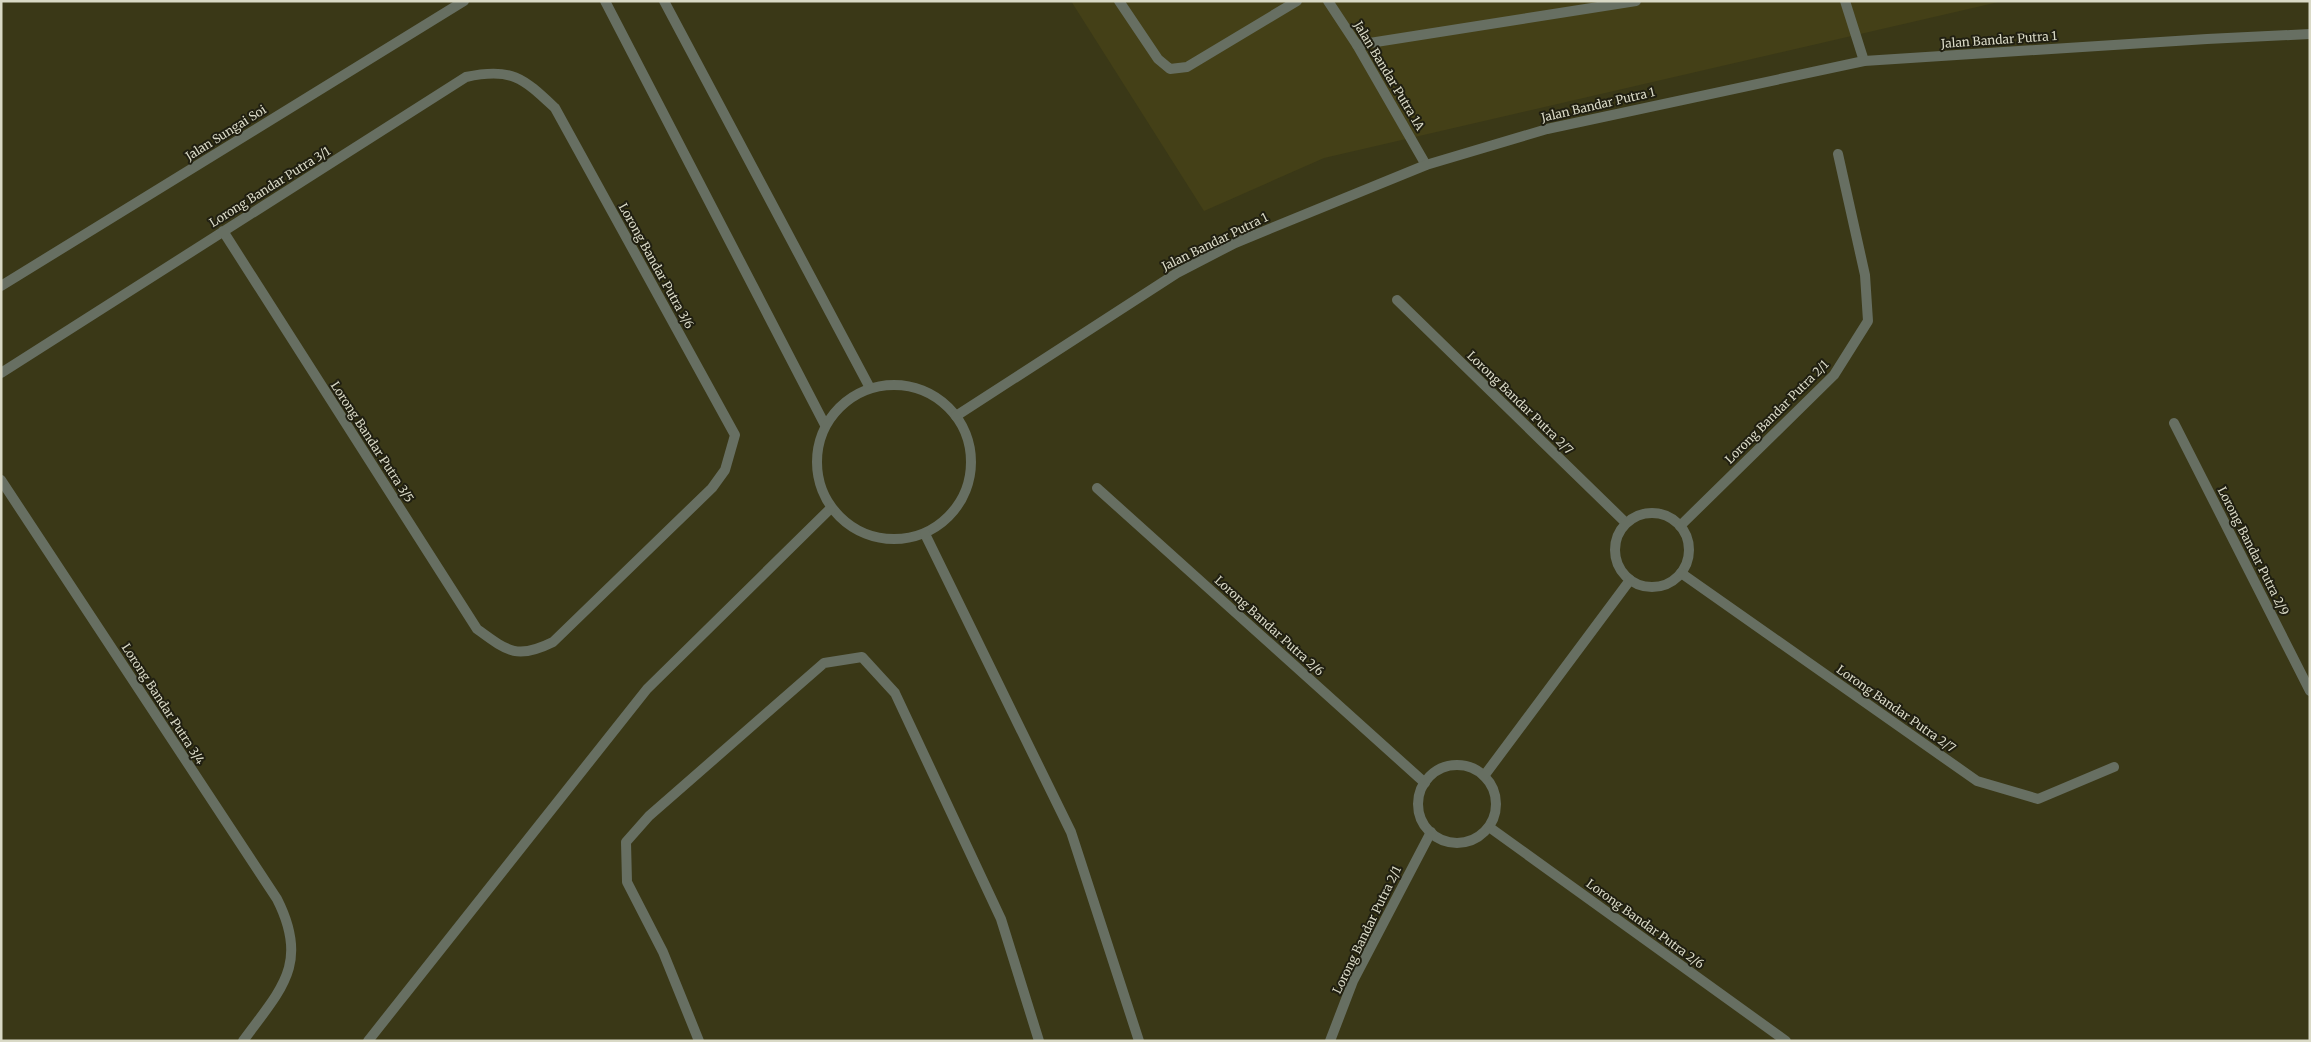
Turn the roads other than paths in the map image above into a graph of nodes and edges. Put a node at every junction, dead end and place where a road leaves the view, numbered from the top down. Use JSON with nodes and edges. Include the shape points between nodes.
{"nodes":[{"id":1,"x":464,"y":1,"type":"edge"},
{"id":2,"x":605,"y":1,"type":"edge"},
{"id":3,"x":664,"y":1,"type":"edge"},
{"id":4,"x":1119,"y":1,"type":"edge"},
{"id":5,"x":1297,"y":1,"type":"edge"},
{"id":6,"x":1328,"y":1,"type":"edge"},
{"id":7,"x":1636,"y":1,"type":"edge"},
{"id":8,"x":1845,"y":1,"type":"edge"},
{"id":9,"x":2310,"y":34,"type":"edge"},
{"id":10,"x":1358,"y":45,"type":"junction"},
{"id":11,"x":1864,"y":61,"type":"junction"},
{"id":12,"x":555,"y":108,"type":"joint"},
{"id":13,"x":1838,"y":154,"type":"dead end"},
{"id":14,"x":1426,"y":165,"type":"junction"},
{"id":15,"x":223,"y":231,"type":"junction"},
{"id":16,"x":1,"y":286,"type":"edge"},
{"id":17,"x":1398,"y":300,"type":"dead end"},
{"id":18,"x":1,"y":373,"type":"edge"},
{"id":19,"x":870,"y":388,"type":"junction"},
{"id":20,"x":956,"y":416,"type":"junction"},
{"id":21,"x":2174,"y":423,"type":"dead end"},
{"id":22,"x":825,"y":425,"type":"junction"},
{"id":23,"x":1,"y":480,"type":"edge"},
{"id":24,"x":1097,"y":488,"type":"dead end"},
{"id":25,"x":831,"y":508,"type":"junction"},
{"id":26,"x":1626,"y":523,"type":"junction"},
{"id":27,"x":1680,"y":526,"type":"junction"},
{"id":28,"x":925,"y":534,"type":"junction"},
{"id":29,"x":1682,"y":573,"type":"junction"},
{"id":30,"x":1630,"y":580,"type":"junction"},
{"id":31,"x":514,"y":652,"type":"joint"},
{"id":32,"x":2310,"y":690,"type":"edge"},
{"id":33,"x":2114,"y":767,"type":"dead end"},
{"id":34,"x":1484,"y":776,"type":"junction"},
{"id":35,"x":1425,"y":783,"type":"junction"},
{"id":36,"x":1489,"y":827,"type":"junction"},
{"id":37,"x":1431,"y":832,"type":"junction"},
{"id":38,"x":243,"y":1041,"type":"edge"},
{"id":39,"x":368,"y":1041,"type":"edge"},
{"id":40,"x":699,"y":1041,"type":"edge"},
{"id":41,"x":1039,"y":1041,"type":"edge"},
{"id":42,"x":1139,"y":1041,"type":"edge"},
{"id":43,"x":1330,"y":1041,"type":"edge"},
{"id":44,"x":1786,"y":1041,"type":"edge"}],
"edges":[{"from":1,"to":16,"type":"street","name":"Jalan Sungai Soi"},
{"from":2,"to":22,"type":"street"},
{"from":3,"to":19,"type":"street"},
{"from":4,"to":5,"type":"street","via":[[1158,59],[1170,68],[1186,67]]},
{"from":6,"to":10,"type":"street","name":"Jalan Bandar Putra 1A"},
{"from":7,"to":10,"type":"street"},
{"from":8,"to":11,"type":"street"},
{"from":9,"to":11,"type":"street","name":"Jalan Bandar Putra 1"},
{"from":10,"to":14,"type":"street","name":"Jalan Bandar Putra 1A"},
{"from":11,"to":14,"type":"street","name":"Jalan Bandar Putra 1","via":[[1635,108],[1547,129]]},
{"from":12,"to":15,"type":"street","name":"Lorong Bandar Putra 3/1","via":[[514,75],[490,72],[466,78]]},
{"from":12,"to":31,"type":"street","name":"Lorong Bandar Putra 3/6","via":[[735,435],[725,470],[712,488],[553,642],[534,651]]},
{"from":13,"to":27,"type":"street","name":"Lorong Bandar Putra 2/1","via":[[1866,276],[1868,320],[1834,375]]},
{"from":14,"to":20,"type":"street","name":"Jalan Bandar Putra 1","via":[[1235,243],[1176,273]]},
{"from":15,"to":18,"type":"street","name":"Lorong Bandar Putra 3/1"},
{"from":15,"to":31,"type":"street","name":"Lorong Bandar Putra 3/5","via":[[477,629]]},
{"from":17,"to":26,"type":"street","name":"Lorong Bandar Putra 2/7"},
{"from":19,"to":20,"type":"street","via":[[894,384],[917,389],[939,399]]},
{"from":19,"to":22,"type":"street","via":[[852,397]]},
{"from":20,"to":28,"type":"street","via":[[967,436],[972,460],[970,483],[960,504],[944,522]]},
{"from":21,"to":32,"type":"street","name":"Lorong Bandar Putra 2/9"},
{"from":22,"to":25,"type":"street","via":[[818,446],[816,468],[821,489]]},
{"from":23,"to":38,"type":"street","name":"Lorong Bandar Putra 3/4","via":[[277,899],[288,921],[292,946],[290,968],[281,990]]},
{"from":24,"to":35,"type":"street","name":"Lorong Bandar Putra 2/6"},
{"from":25,"to":28,"type":"street","via":[[850,526],[874,537],[900,540]]},
{"from":25,"to":39,"type":"street","via":[[647,689]]},
{"from":26,"to":27,"type":"street","via":[[1647,513],[1671,518]]},
{"from":26,"to":30,"type":"street","via":[[1614,546],[1620,570]]},
{"from":27,"to":29,"type":"street","via":[[1687,537],[1689,550],[1688,562]]},
{"from":28,"to":42,"type":"street","via":[[1071,832]]},
{"from":29,"to":30,"type":"street","via":[[1673,581],[1652,588]]},
{"from":29,"to":33,"type":"street","name":"Lorong Bandar Putra 2/7","via":[[1977,781],[2038,799]]},
{"from":30,"to":34,"type":"street"},
{"from":34,"to":35,"type":"street","via":[[1475,770],[1453,766],[1432,774]]},
{"from":34,"to":36,"type":"street","via":[[1491,785],[1496,806]]},
{"from":35,"to":37,"type":"street","via":[[1418,806],[1423,822]]},
{"from":36,"to":37,"type":"street","via":[[1468,842],[1455,843]]},
{"from":36,"to":44,"type":"street","name":"Lorong Bandar Putra 2/6"},
{"from":37,"to":43,"type":"street","name":"Lorong Bandar Putra 2/1","via":[[1353,981]]},
{"from":40,"to":41,"type":"street","via":[[663,952],[627,882],[626,842],[649,816],[824,663],[862,657],[895,692],[1001,919]]}]}
